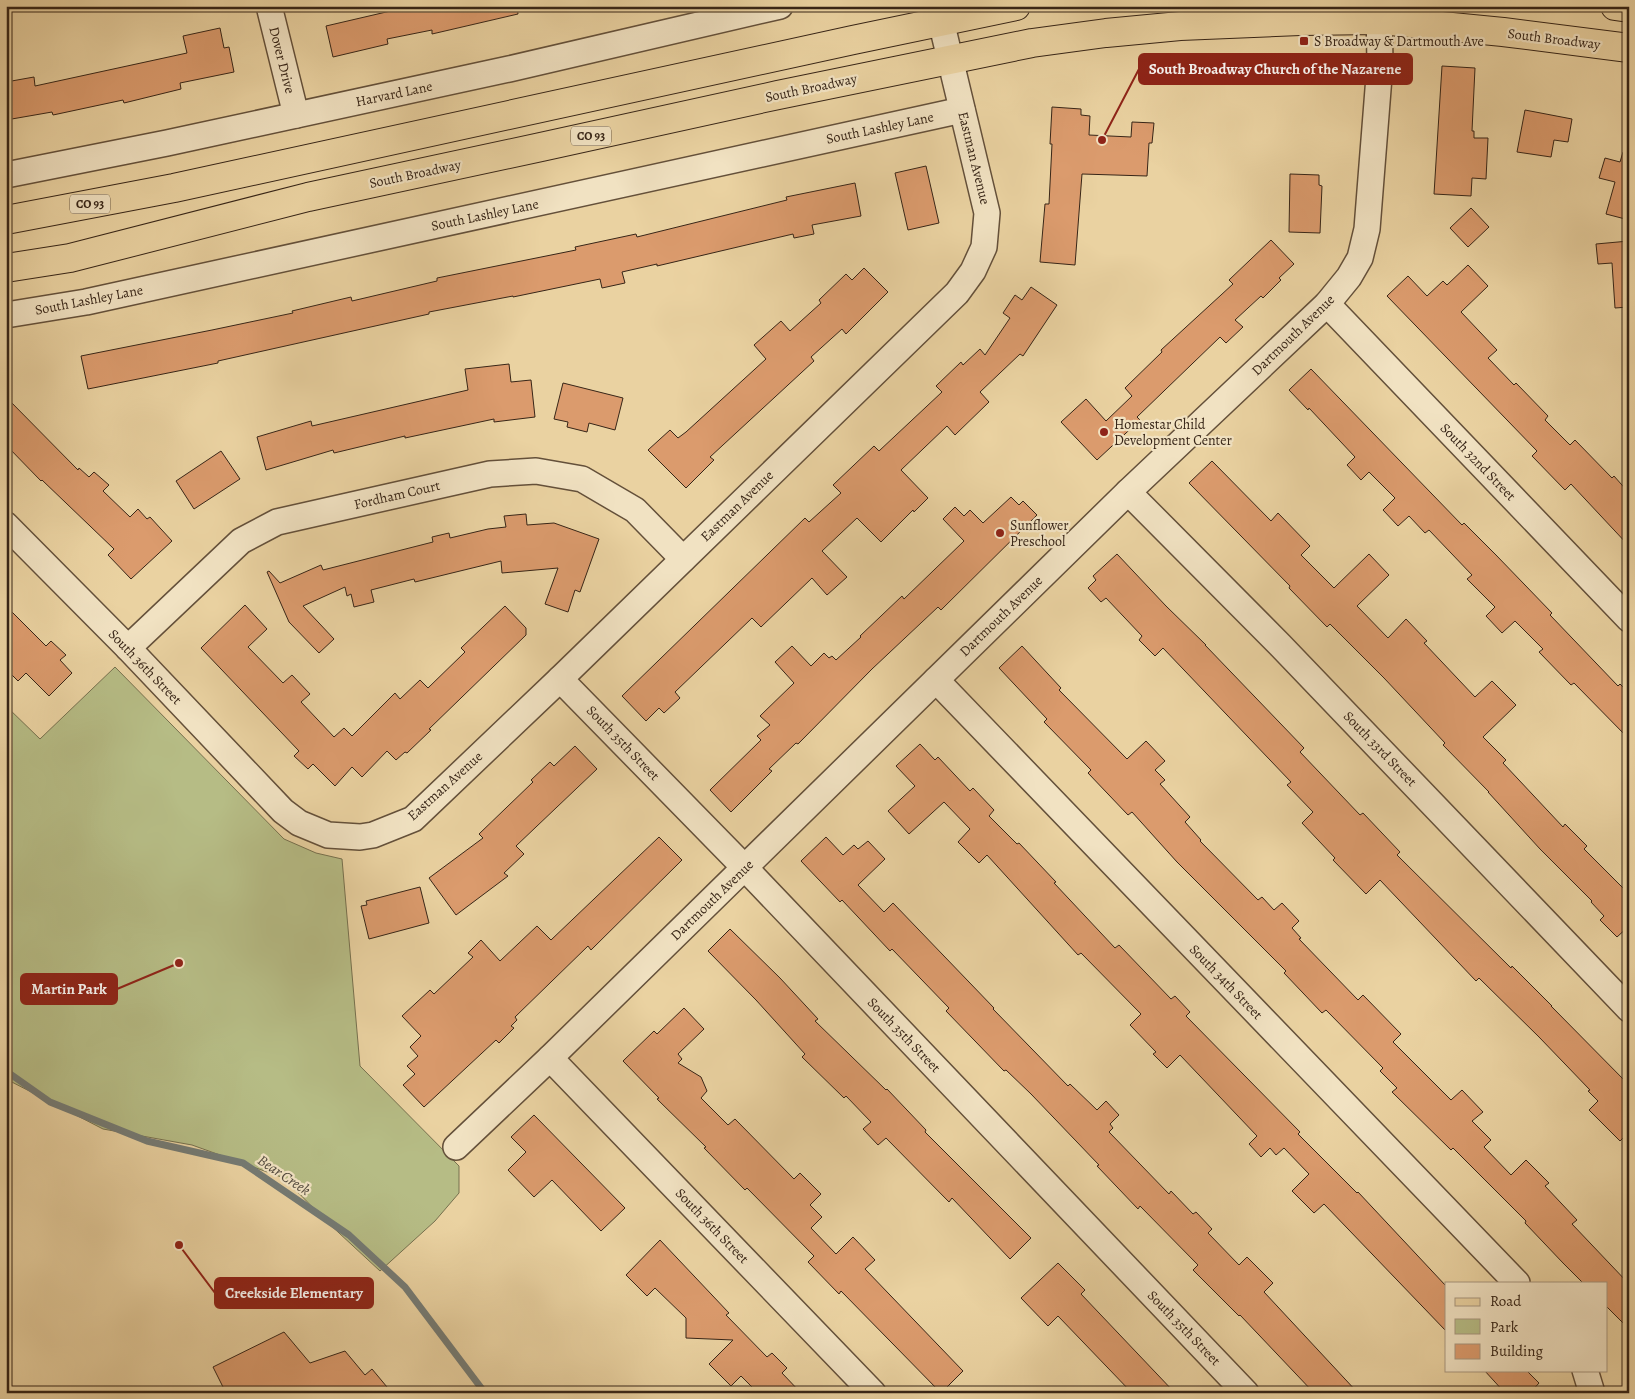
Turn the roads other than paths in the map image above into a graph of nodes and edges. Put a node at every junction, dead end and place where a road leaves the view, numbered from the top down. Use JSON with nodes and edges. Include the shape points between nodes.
{"nodes":[{"id":1,"x":268,"y":6,"type":"edge"},
{"id":2,"x":780,"y":6,"type":"edge"},
{"id":3,"x":1016,"y":6,"type":"edge"},
{"id":4,"x":1615,"y":6,"type":"edge"},
{"id":5,"x":1629,"y":8,"type":"edge"},
{"id":6,"x":1380,"y":13,"type":"edge"},
{"id":7,"x":941,"y":21,"type":"junction"},
{"id":8,"x":1629,"y":48,"type":"edge"},
{"id":9,"x":949,"y":60,"type":"junction"},
{"id":10,"x":962,"y":110,"type":"junction"},
{"id":11,"x":296,"y":115,"type":"junction"},
{"id":12,"x":6,"y":175,"type":"edge"},
{"id":13,"x":6,"y":220,"type":"edge"},
{"id":14,"x":6,"y":268,"type":"edge"},
{"id":15,"x":1327,"y":304,"type":"junction"},
{"id":16,"x":6,"y":315,"type":"edge"},
{"id":17,"x":1128,"y":492,"type":"junction"},
{"id":18,"x":6,"y":525,"type":"edge"},
{"id":19,"x":684,"y":559,"type":"junction"},
{"id":20,"x":1629,"y":619,"type":"edge"},
{"id":21,"x":128,"y":648,"type":"junction"},
{"id":22,"x":560,"y":679,"type":"junction"},
{"id":23,"x":936,"y":680,"type":"junction"},
{"id":24,"x":283,"y":811,"type":"joint"},
{"id":25,"x":744,"y":868,"type":"junction"},
{"id":26,"x":1629,"y":1009,"type":"edge"},
{"id":27,"x":550,"y":1058,"type":"junction"},
{"id":28,"x":456,"y":1147,"type":"dead end"},
{"id":29,"x":1516,"y":1282,"type":"edge"},
{"id":30,"x":1585,"y":1372,"type":"edge"},
{"id":31,"x":874,"y":1393,"type":"edge"},
{"id":32,"x":1246,"y":1393,"type":"edge"},
{"id":33,"x":1592,"y":1393,"type":"edge"}],
"edges":[{"from":1,"to":11,"type":"street","name":"Dover Drive"},
{"from":2,"to":11,"type":"street","name":"Harvard Lane"},
{"from":3,"to":7,"type":"main road","number":"CO 93"},
{"from":4,"to":5,"type":"main road"},
{"from":6,"to":8,"type":"main road","name":"South Broadway","number":"CO 93","via":[[1474,29]]},
{"from":6,"to":9,"type":"main road","name":"South Broadway","number":"CO 93","via":[[1309,21],[1180,26],[1106,33],[1032,42]]},
{"from":6,"to":15,"type":"street","name":"Dartmouth Avenue","via":[[1380,64],[1367,229],[1360,258],[1349,278]]},
{"from":7,"to":9,"type":"street","name":"Eastman Avenue"},
{"from":7,"to":13,"type":"main road","number":"CO 93","via":[[174,188]]},
{"from":9,"to":10,"type":"street","name":"Eastman Avenue"},
{"from":9,"to":14,"type":"main road","name":"South Broadway","number":"CO 93","via":[[308,197],[70,258]]},
{"from":10,"to":16,"type":"street","name":"South Lashley Lane","via":[[86,302]]},
{"from":10,"to":19,"type":"street","name":"Eastman Avenue","via":[[987,213],[984,247],[973,271],[957,293]]},
{"from":11,"to":12,"type":"street","name":"Harvard Lane"},
{"from":15,"to":17,"type":"street","name":"Dartmouth Avenue"},
{"from":15,"to":20,"type":"street","name":"South 32nd Street"},
{"from":17,"to":23,"type":"street","name":"Dartmouth Avenue"},
{"from":17,"to":26,"type":"street","name":"South 33rd Street","via":[[1280,645]]},
{"from":18,"to":21,"type":"street","name":"South 36th Street"},
{"from":19,"to":21,"type":"street","name":"Fordham Court","via":[[635,510],[582,479],[536,471],[490,474],[277,522],[241,541]]},
{"from":19,"to":22,"type":"street","name":"Eastman Avenue"},
{"from":21,"to":24,"type":"street","name":"South 36th Street"},
{"from":22,"to":24,"type":"street","name":"Eastman Avenue","via":[[413,819],[360,838],[328,835],[299,823]]},
{"from":22,"to":25,"type":"street","name":"South 35th Street"},
{"from":23,"to":25,"type":"street","name":"Dartmouth Avenue"},
{"from":23,"to":29,"type":"street","name":"South 34th Street"},
{"from":25,"to":27,"type":"street","name":"Dartmouth Avenue"},
{"from":25,"to":32,"type":"street","name":"South 35th Street"},
{"from":27,"to":28,"type":"street","name":"Dartmouth Avenue"},
{"from":27,"to":31,"type":"street","name":"South 36th Street"},
{"from":30,"to":33,"type":"street"}]}
